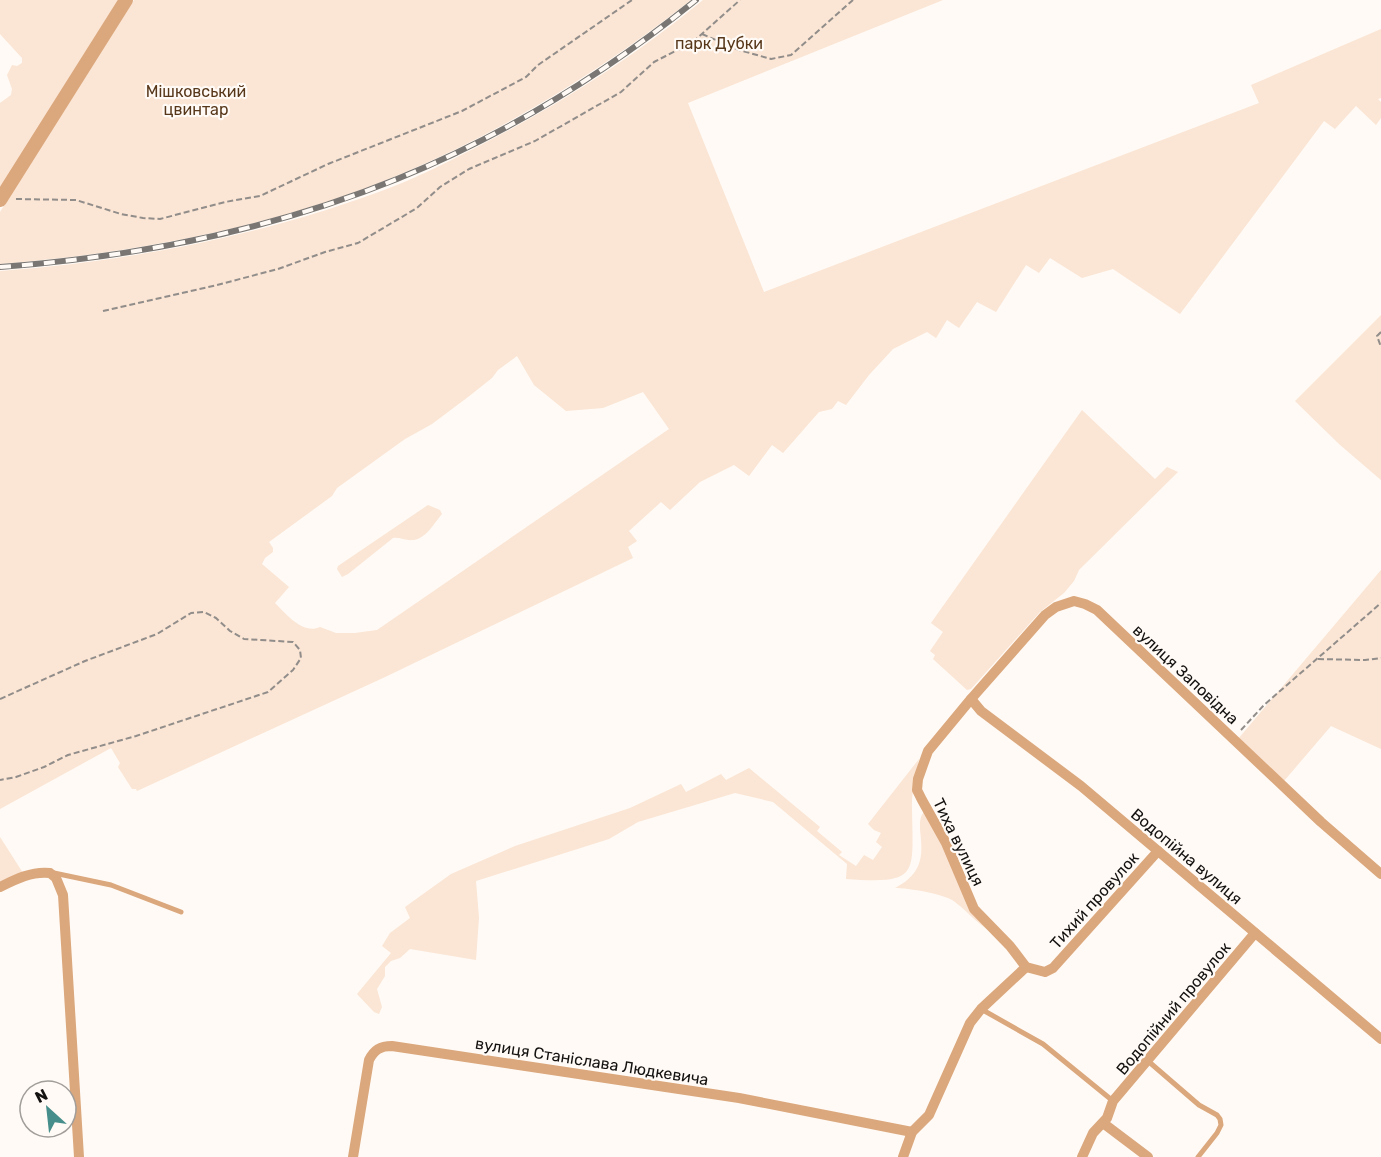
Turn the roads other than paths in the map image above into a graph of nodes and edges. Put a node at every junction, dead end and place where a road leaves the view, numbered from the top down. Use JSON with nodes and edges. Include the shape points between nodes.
{"nodes":[{"id":1,"x":126,"y":0,"type":"edge"},
{"id":2,"x":1,"y":198,"type":"edge"},
{"id":3,"x":970,"y":699,"type":"junction"},
{"id":4,"x":1158,"y":851,"type":"junction"},
{"id":5,"x":50,"y":873,"type":"junction"},
{"id":6,"x":1381,"y":874,"type":"edge"},
{"id":7,"x":0,"y":887,"type":"edge"},
{"id":8,"x":181,"y":912,"type":"dead end"},
{"id":9,"x":1255,"y":933,"type":"junction"},
{"id":10,"x":1026,"y":967,"type":"junction"},
{"id":11,"x":981,"y":1009,"type":"junction"},
{"id":12,"x":1381,"y":1039,"type":"edge"},
{"id":13,"x":1148,"y":1061,"type":"junction"},
{"id":14,"x":1113,"y":1101,"type":"junction"},
{"id":15,"x":1103,"y":1123,"type":"junction"},
{"id":16,"x":912,"y":1132,"type":"junction"},
{"id":17,"x":79,"y":1157,"type":"edge"},
{"id":18,"x":352,"y":1157,"type":"edge"},
{"id":19,"x":903,"y":1157,"type":"edge"},
{"id":20,"x":1082,"y":1157,"type":"edge"},
{"id":21,"x":1148,"y":1157,"type":"edge"},
{"id":22,"x":1198,"y":1157,"type":"edge"}],
"edges":[{"from":1,"to":2,"type":"street"},
{"from":3,"to":4,"type":"street","name":"Водопійна вулиця"},
{"from":3,"to":6,"type":"street","name":"вулиця Заповідна","via":[[1045,615],[1074,601],[1085,604],[1097,610]]},
{"from":3,"to":10,"type":"street","name":"Тиха вулиця","via":[[928,751],[917,790],[946,843],[974,909]]},
{"from":4,"to":9,"type":"street","name":"Водопійна вулиця"},
{"from":4,"to":10,"type":"street","name":"Тихий провулок","via":[[1053,968],[1045,972]]},
{"from":5,"to":7,"type":"street","via":[[25,876]]},
{"from":5,"to":8,"type":"lane","via":[[111,885]]},
{"from":5,"to":17,"type":"street","via":[[63,895]]},
{"from":9,"to":12,"type":"street","name":"Водопійна вулиця"},
{"from":9,"to":13,"type":"street","name":"Водопійний провулок"},
{"from":10,"to":11,"type":"street"},
{"from":11,"to":14,"type":"lane","via":[[1043,1044]]},
{"from":11,"to":16,"type":"street","via":[[970,1023],[928,1115]]},
{"from":13,"to":14,"type":"street","name":"Водопійний провулок"},
{"from":13,"to":22,"type":"lane","via":[[1220,1119],[1217,1133]]},
{"from":14,"to":15,"type":"street","name":"Водопійний провулок"},
{"from":15,"to":20,"type":"street","name":"Водопійний провулок","via":[[1093,1132]]},
{"from":15,"to":21,"type":"street"},
{"from":16,"to":18,"type":"street","name":"вулиця Станіслава Людкевича","via":[[739,1098],[383,1046],[369,1060]]},
{"from":16,"to":19,"type":"street"}]}
